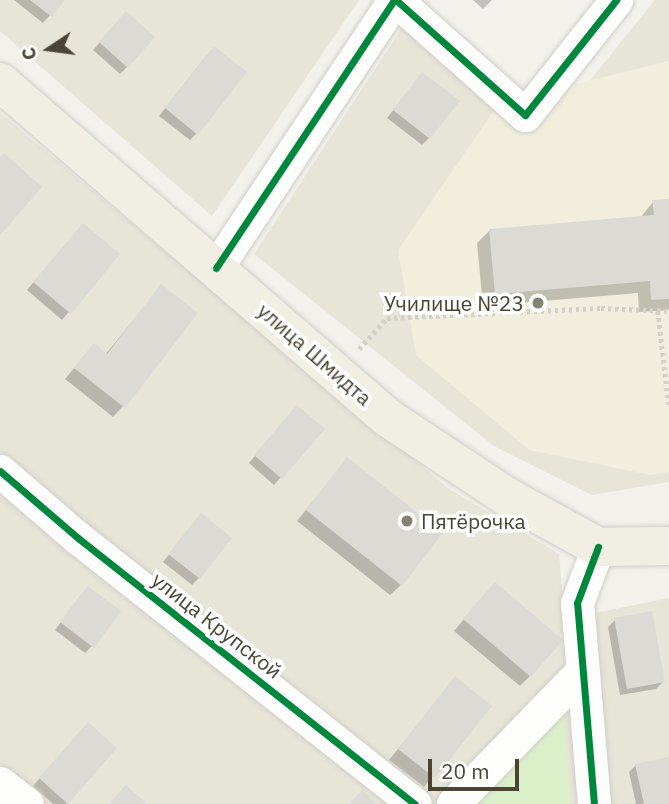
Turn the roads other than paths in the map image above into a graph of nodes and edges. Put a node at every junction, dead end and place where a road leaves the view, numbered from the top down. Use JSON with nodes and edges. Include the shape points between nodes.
{"nodes":[{"id":1,"x":395,"y":0,"type":"edge"},
{"id":2,"x":616,"y":0,"type":"edge"},
{"id":3,"x":0,"y":82,"type":"edge"},
{"id":4,"x":216,"y":268,"type":"junction"},
{"id":5,"x":0,"y":471,"type":"edge"},
{"id":6,"x":669,"y":546,"type":"edge"},
{"id":7,"x":598,"y":547,"type":"junction"},
{"id":8,"x":581,"y":672,"type":"junction"},
{"id":9,"x":0,"y":783,"type":"edge"},
{"id":10,"x":27,"y":804,"type":"edge"},
{"id":11,"x":415,"y":804,"type":"edge"},
{"id":12,"x":453,"y":804,"type":"edge"},
{"id":13,"x":594,"y":804,"type":"edge"}],
"edges":[{"from":1,"to":2,"type":"street","via":[[525,115]]},
{"from":1,"to":4,"type":"street"},
{"from":3,"to":4,"type":"main road","name":"улица Шмидта"},
{"from":4,"to":7,"type":"main road","name":"улица Шмидта","via":[[388,418],[476,477]]},
{"from":5,"to":11,"type":"street","name":"улица Крупской"},
{"from":6,"to":7,"type":"main road"},
{"from":7,"to":8,"type":"street","via":[[577,603]]},
{"from":8,"to":12,"type":"street"},
{"from":8,"to":13,"type":"street"},
{"from":9,"to":10,"type":"street"}]}
